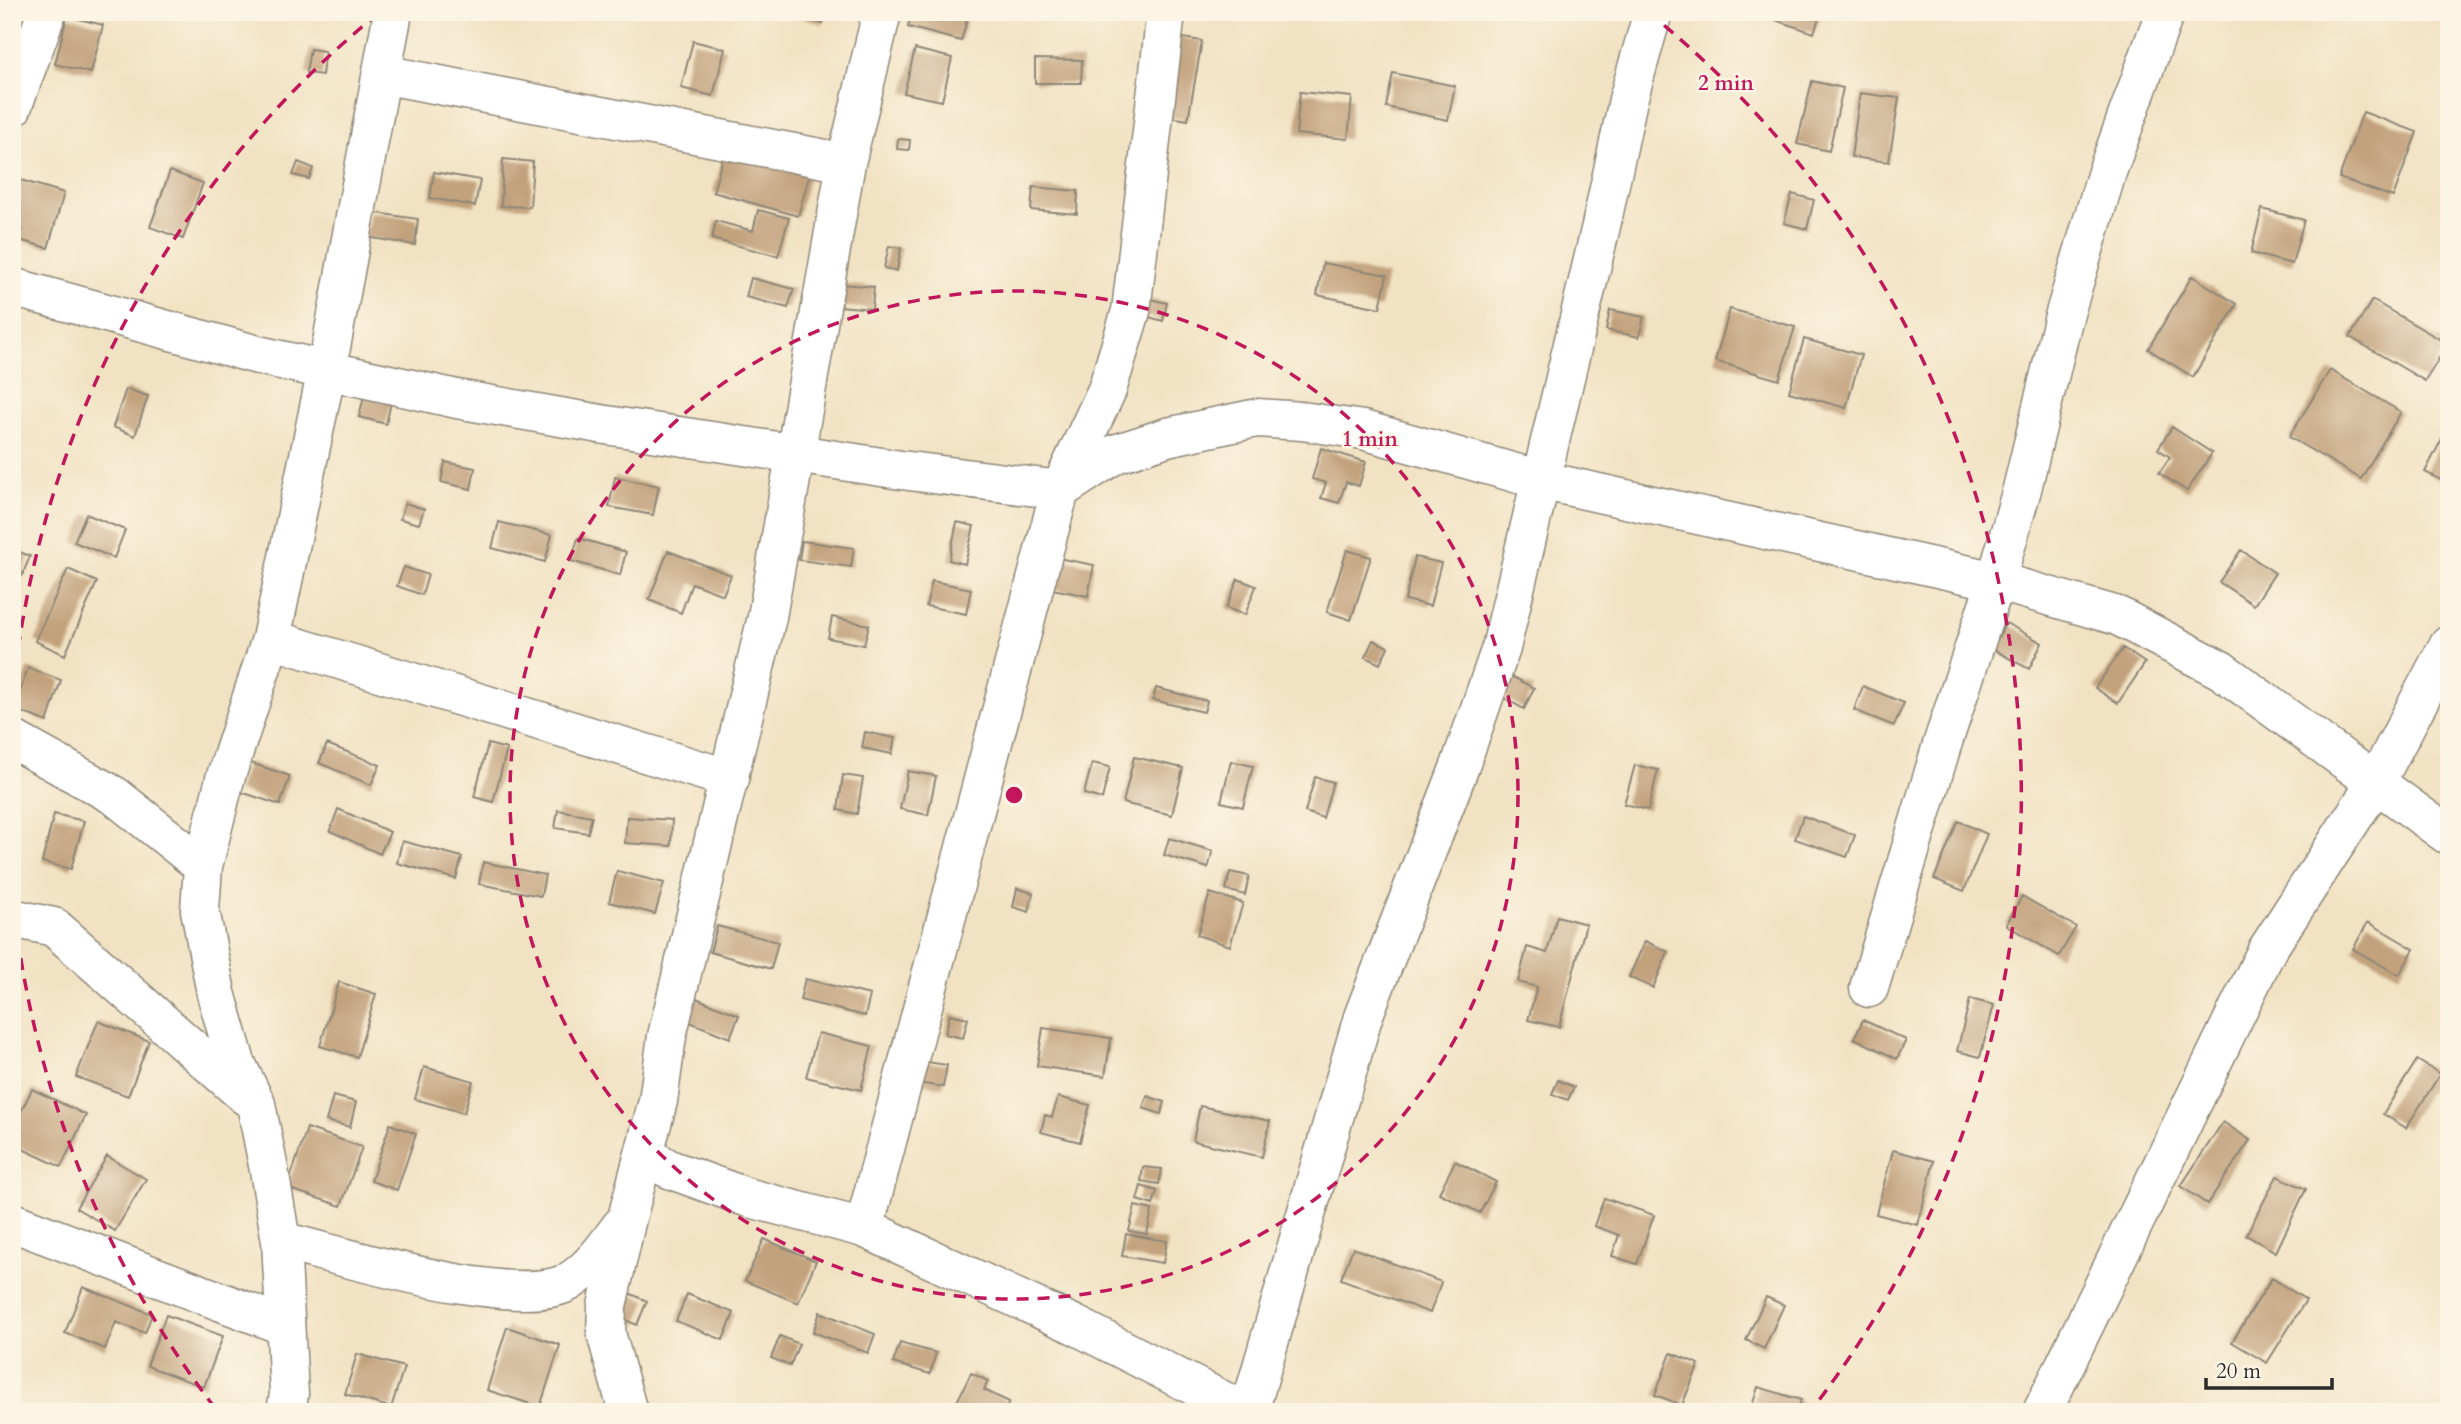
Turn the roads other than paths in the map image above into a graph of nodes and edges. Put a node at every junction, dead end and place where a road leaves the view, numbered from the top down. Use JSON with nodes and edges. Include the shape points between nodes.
{"nodes":[{"id":1,"x":47,"y":12,"type":"edge"},
{"id":2,"x":393,"y":12,"type":"edge"},
{"id":3,"x":881,"y":12,"type":"edge"},
{"id":4,"x":1166,"y":12,"type":"edge"},
{"id":5,"x":1653,"y":12,"type":"edge"},
{"id":6,"x":2165,"y":12,"type":"edge"},
{"id":7,"x":382,"y":74,"type":"junction"},
{"id":8,"x":12,"y":108,"type":"edge"},
{"id":9,"x":846,"y":163,"type":"junction"},
{"id":10,"x":12,"y":287,"type":"edge"},
{"id":11,"x":327,"y":369,"type":"junction"},
{"id":12,"x":795,"y":453,"type":"junction"},
{"id":13,"x":1541,"y":480,"type":"junction"},
{"id":14,"x":1060,"y":491,"type":"junction"},
{"id":15,"x":1996,"y":581,"type":"junction"},
{"id":16,"x":271,"y":639,"type":"junction"},
{"id":17,"x":2449,"y":644,"type":"edge"},
{"id":18,"x":12,"y":739,"type":"edge"},
{"id":19,"x":730,"y":779,"type":"junction"},
{"id":20,"x":2375,"y":783,"type":"junction"},
{"id":21,"x":2449,"y":836,"type":"edge"},
{"id":22,"x":203,"y":866,"type":"junction"},
{"id":23,"x":12,"y":918,"type":"edge"},
{"id":24,"x":1869,"y":988,"type":"dead end"},
{"id":25,"x":256,"y":1104,"type":"junction"},
{"id":26,"x":645,"y":1155,"type":"junction"},
{"id":27,"x":626,"y":1218,"type":"junction"},
{"id":28,"x":12,"y":1222,"type":"edge"},
{"id":29,"x":864,"y":1228,"type":"junction"},
{"id":30,"x":281,"y":1241,"type":"junction"},
{"id":31,"x":285,"y":1326,"type":"junction"},
{"id":32,"x":286,"y":1412,"type":"edge"},
{"id":33,"x":628,"y":1412,"type":"edge"},
{"id":34,"x":1247,"y":1412,"type":"edge"},
{"id":35,"x":2042,"y":1412,"type":"edge"}],
"edges":[{"from":1,"to":8,"type":"street"},
{"from":2,"to":7,"type":"street"},
{"from":3,"to":9,"type":"street"},
{"from":4,"to":14,"type":"street","via":[[1131,311],[1107,390]]},
{"from":5,"to":13,"type":"street","via":[[1628,100]]},
{"from":6,"to":15,"type":"street","via":[[2107,172],[2063,320]]},
{"from":7,"to":9,"type":"street"},
{"from":7,"to":11,"type":"street"},
{"from":9,"to":12,"type":"street"},
{"from":10,"to":11,"type":"street","via":[[258,355]]},
{"from":11,"to":12,"type":"street","via":[[457,399]]},
{"from":11,"to":16,"type":"street"},
{"from":12,"to":14,"type":"street"},
{"from":12,"to":19,"type":"street","via":[[768,617]]},
{"from":13,"to":14,"type":"street","via":[[1363,430],[1257,418],[1167,437],[1115,454]]},
{"from":13,"to":15,"type":"street"},
{"from":13,"to":34,"type":"street","via":[[1501,648],[1363,1017]]},
{"from":14,"to":29,"type":"street"},
{"from":15,"to":20,"type":"street","via":[[2118,617],[2221,670]]},
{"from":15,"to":24,"type":"street"},
{"from":16,"to":19,"type":"street"},
{"from":16,"to":22,"type":"street","via":[[225,779]]},
{"from":17,"to":20,"type":"street"},
{"from":18,"to":22,"type":"street","via":[[115,796]]},
{"from":19,"to":26,"type":"street","via":[[667,1036]]},
{"from":20,"to":21,"type":"street"},
{"from":20,"to":35,"type":"street","via":[[2267,950]]},
{"from":22,"to":25,"type":"street","via":[[200,909],[216,993],[236,1063]]},
{"from":23,"to":25,"type":"street","via":[[54,927]]},
{"from":25,"to":30,"type":"street"},
{"from":26,"to":27,"type":"street"},
{"from":26,"to":29,"type":"street","via":[[669,1169],[746,1197]]},
{"from":27,"to":30,"type":"street","via":[[601,1254],[569,1281],[540,1290],[504,1291],[452,1282]]},
{"from":27,"to":33,"type":"street","via":[[607,1306],[606,1333]]},
{"from":28,"to":31,"type":"street"},
{"from":29,"to":34,"type":"street","via":[[1075,1325]]},
{"from":30,"to":31,"type":"street"},
{"from":31,"to":32,"type":"street"}]}
